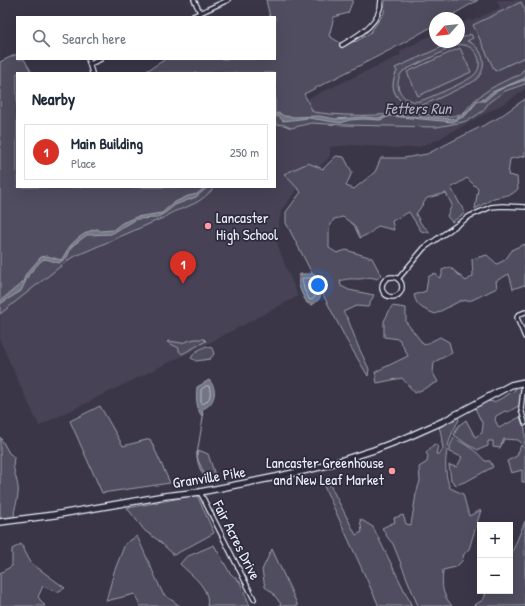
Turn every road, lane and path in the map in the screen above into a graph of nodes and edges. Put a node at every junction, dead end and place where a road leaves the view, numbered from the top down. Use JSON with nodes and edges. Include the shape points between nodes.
{"nodes":[{"id":1,"x":194,"y":0,"type":"edge"},
{"id":2,"x":228,"y":0,"type":"edge"},
{"id":3,"x":381,"y":0,"type":"edge"},
{"id":4,"x":200,"y":12,"type":"junction"},
{"id":5,"x":193,"y":16,"type":"edge"},
{"id":6,"x":342,"y":45,"type":"dead end"},
{"id":7,"x":88,"y":60,"type":"edge"},
{"id":8,"x":99,"y":60,"type":"edge"},
{"id":9,"x":90,"y":64,"type":"junction"},
{"id":10,"x":92,"y":72,"type":"edge"},
{"id":11,"x":525,"y":207,"type":"edge"},
{"id":12,"x":398,"y":279,"type":"junction"},
{"id":13,"x":525,"y":312,"type":"edge"},
{"id":14,"x":525,"y":337,"type":"edge"},
{"id":15,"x":525,"y":382,"type":"edge"},
{"id":16,"x":525,"y":423,"type":"edge"},
{"id":17,"x":200,"y":492,"type":"junction"},
{"id":18,"x":0,"y":522,"type":"edge"},
{"id":19,"x":254,"y":599,"type":"dead end"}],
"edges":[{"from":1,"to":4,"type":"street"},
{"from":2,"to":4,"type":"street"},
{"from":3,"to":6,"type":"street","via":[[378,14],[369,27]]},
{"from":4,"to":5,"type":"street"},
{"from":7,"to":9,"type":"street"},
{"from":8,"to":9,"type":"street"},
{"from":9,"to":10,"type":"street"},
{"from":11,"to":12,"type":"street","via":[[491,207],[470,216],[424,248]]},
{"from":12,"to":12,"type":"street","via":[[391,277],[384,281],[383,289],[387,295],[394,296],[400,292],[402,285]]},
{"from":13,"to":14,"type":"street","via":[[517,318]]},
{"from":15,"to":16,"type":"street","via":[[521,409]]},
{"from":15,"to":17,"type":"highway","name":"Granville Pike","via":[[511,385],[429,429],[361,455],[292,474]]},
{"from":17,"to":18,"type":"highway","name":"Granville Pike"},
{"from":17,"to":19,"type":"street","name":"Fair Acres Drive"}]}
